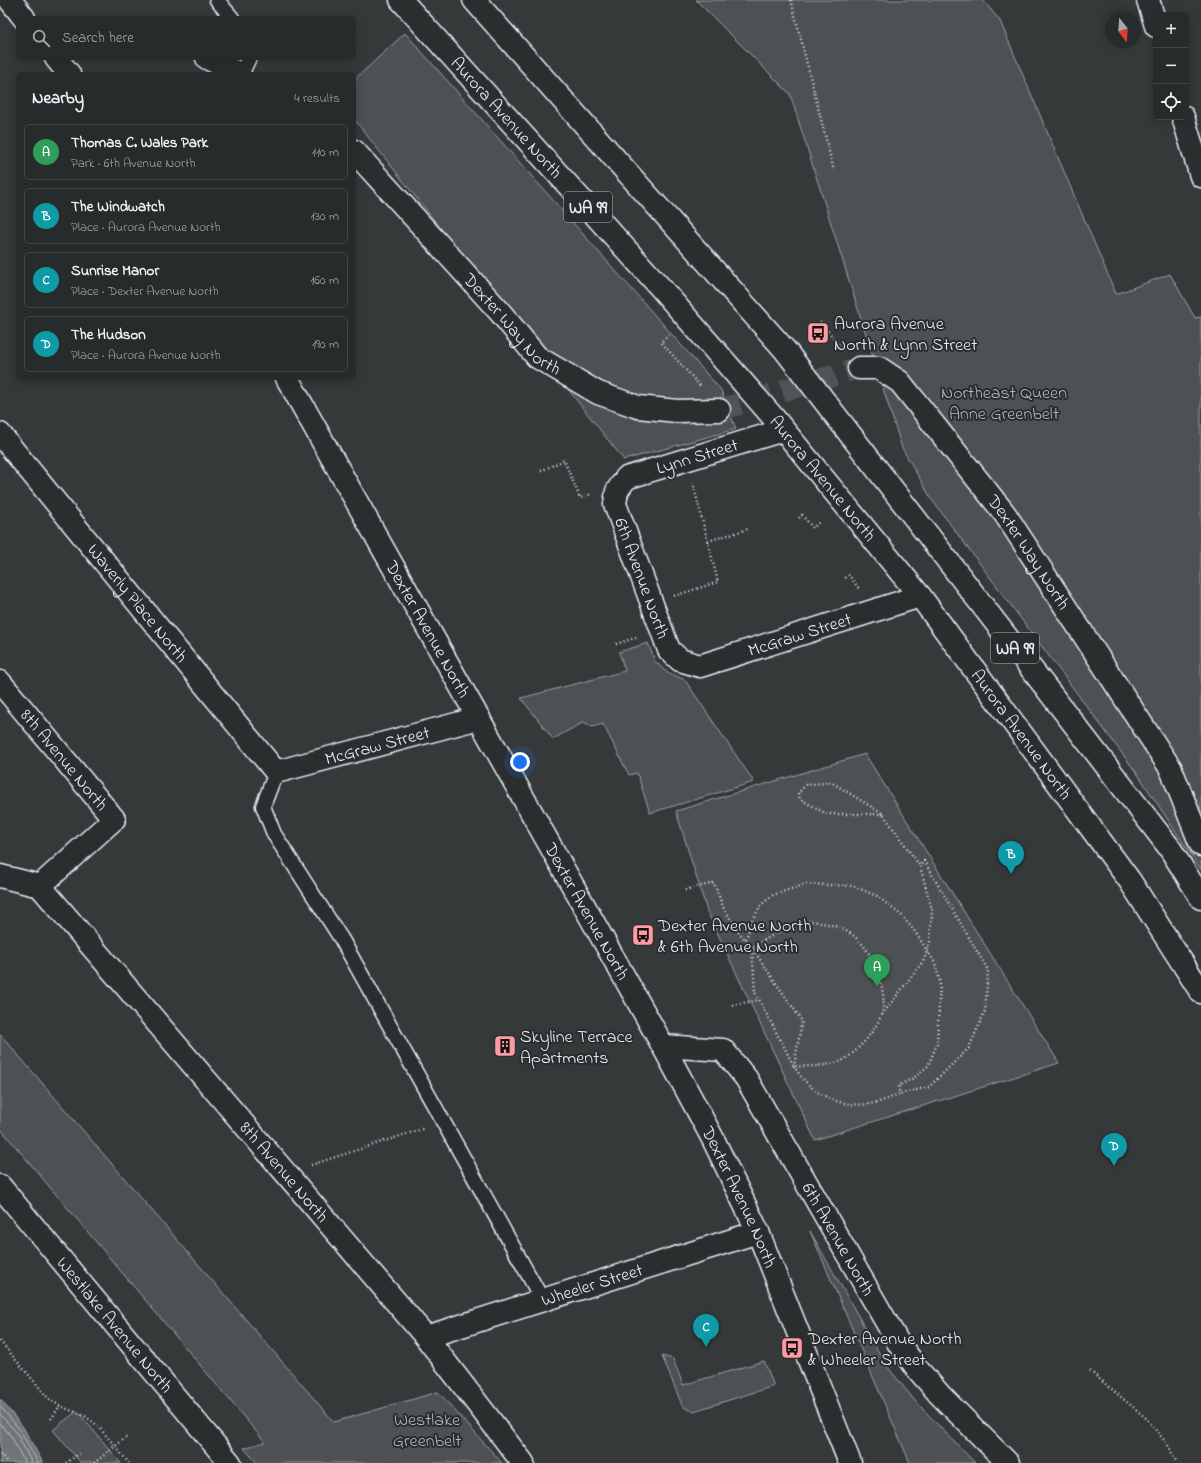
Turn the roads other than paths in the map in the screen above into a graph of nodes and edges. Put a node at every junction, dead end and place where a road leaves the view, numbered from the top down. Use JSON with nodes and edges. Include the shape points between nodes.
{"nodes":[{"id":1,"x":10,"y":0,"type":"edge"},
{"id":2,"x":217,"y":0,"type":"edge"},
{"id":3,"x":401,"y":0,"type":"edge"},
{"id":4,"x":474,"y":0,"type":"edge"},
{"id":5,"x":1148,"y":0,"type":"edge"},
{"id":6,"x":22,"y":16,"type":"edge"},
{"id":7,"x":230,"y":16,"type":"edge"},
{"id":8,"x":1153,"y":16,"type":"edge"},
{"id":9,"x":58,"y":60,"type":"edge"},
{"id":10,"x":211,"y":60,"type":"edge"},
{"id":11,"x":248,"y":60,"type":"edge"},
{"id":12,"x":67,"y":72,"type":"edge"},
{"id":13,"x":237,"y":72,"type":"edge"},
{"id":14,"x":242,"y":72,"type":"edge"},
{"id":15,"x":1184,"y":120,"type":"edge"},
{"id":16,"x":356,"y":153,"type":"edge"},
{"id":17,"x":1201,"y":176,"type":"edge"},
{"id":18,"x":853,"y":361,"type":"tunnel mouth"},
{"id":19,"x":288,"y":380,"type":"edge"},
{"id":20,"x":719,"y":410,"type":"tunnel mouth"},
{"id":21,"x":783,"y":430,"type":"junction"},
{"id":22,"x":0,"y":434,"type":"edge"},
{"id":23,"x":617,"y":491,"type":"joint"},
{"id":24,"x":920,"y":596,"type":"junction"},
{"id":25,"x":680,"y":660,"type":"joint"},
{"id":26,"x":0,"y":682,"type":"edge"},
{"id":27,"x":479,"y":718,"type":"junction"},
{"id":28,"x":276,"y":772,"type":"junction"},
{"id":29,"x":1201,"y":845,"type":"edge"},
{"id":30,"x":0,"y":876,"type":"edge"},
{"id":31,"x":40,"y":886,"type":"junction"},
{"id":32,"x":1201,"y":898,"type":"edge"},
{"id":33,"x":1201,"y":992,"type":"edge"},
{"id":34,"x":663,"y":1046,"type":"junction"},
{"id":35,"x":0,"y":1186,"type":"edge"},
{"id":36,"x":758,"y":1232,"type":"junction"},
{"id":37,"x":543,"y":1301,"type":"junction"},
{"id":38,"x":426,"y":1337,"type":"junction"},
{"id":39,"x":230,"y":1463,"type":"edge"},
{"id":40,"x":523,"y":1463,"type":"edge"},
{"id":41,"x":850,"y":1463,"type":"edge"},
{"id":42,"x":1008,"y":1463,"type":"edge"}],
"edges":[{"from":1,"to":6,"type":"main road"},
{"from":2,"to":7,"type":"lane"},
{"from":3,"to":21,"type":"main road","name":"Aurora Avenue North","number":"WA 99","via":[[664,292]]},
{"from":4,"to":32,"type":"main road","number":"WA 99","via":[[785,350],[1169,847]]},
{"from":5,"to":8,"type":"main road"},
{"from":9,"to":12,"type":"main road"},
{"from":10,"to":13,"type":"main road"},
{"from":11,"to":14,"type":"lane"},
{"from":15,"to":17,"type":"main road"},
{"from":16,"to":20,"type":"main road","name":"Dexter Way North","via":[[500,312],[537,357],[598,393],[638,407],[677,411]]},
{"from":18,"to":29,"type":"main road","name":"Dexter Way North","via":[[879,368],[900,382],[1005,514],[1172,769]]},
{"from":19,"to":27,"type":"main road","name":"Dexter Avenue North"},
{"from":21,"to":23,"type":"main road","name":"Lynn Street","via":[[626,478]]},
{"from":21,"to":24,"type":"main road","name":"Aurora Avenue North","number":"WA 99"},
{"from":22,"to":28,"type":"main road","name":"Waverly Place North"},
{"from":23,"to":25,"type":"main road","name":"6th Avenue North","via":[[615,504],[669,650]]},
{"from":24,"to":25,"type":"main road","name":"McGraw Street","via":[[700,666]]},
{"from":24,"to":33,"type":"main road","name":"Aurora Avenue North","number":"WA 99","via":[[1130,881]]},
{"from":26,"to":31,"type":"main road","name":"8th Avenue North","via":[[114,819]]},
{"from":27,"to":28,"type":"main road","name":"McGraw Street"},
{"from":27,"to":34,"type":"main road","name":"Dexter Avenue North"},
{"from":28,"to":37,"type":"lane","via":[[263,806],[274,834],[342,940]]},
{"from":30,"to":31,"type":"main road"},
{"from":31,"to":38,"type":"main road","name":"8th Avenue North"},
{"from":34,"to":36,"type":"main road","name":"Dexter Avenue North","via":[[713,1139]]},
{"from":34,"to":42,"type":"main road","name":"6th Avenue North","via":[[723,1050],[746,1078],[900,1344],[941,1396]]},
{"from":35,"to":39,"type":"main road","name":"Westlake Avenue North"},
{"from":36,"to":37,"type":"main road","name":"Wheeler Street"},
{"from":36,"to":41,"type":"main road","name":"Dexter Avenue North"},
{"from":37,"to":38,"type":"main road","name":"Wheeler Street"},
{"from":38,"to":40,"type":"main road","name":"8th Avenue North"}]}
